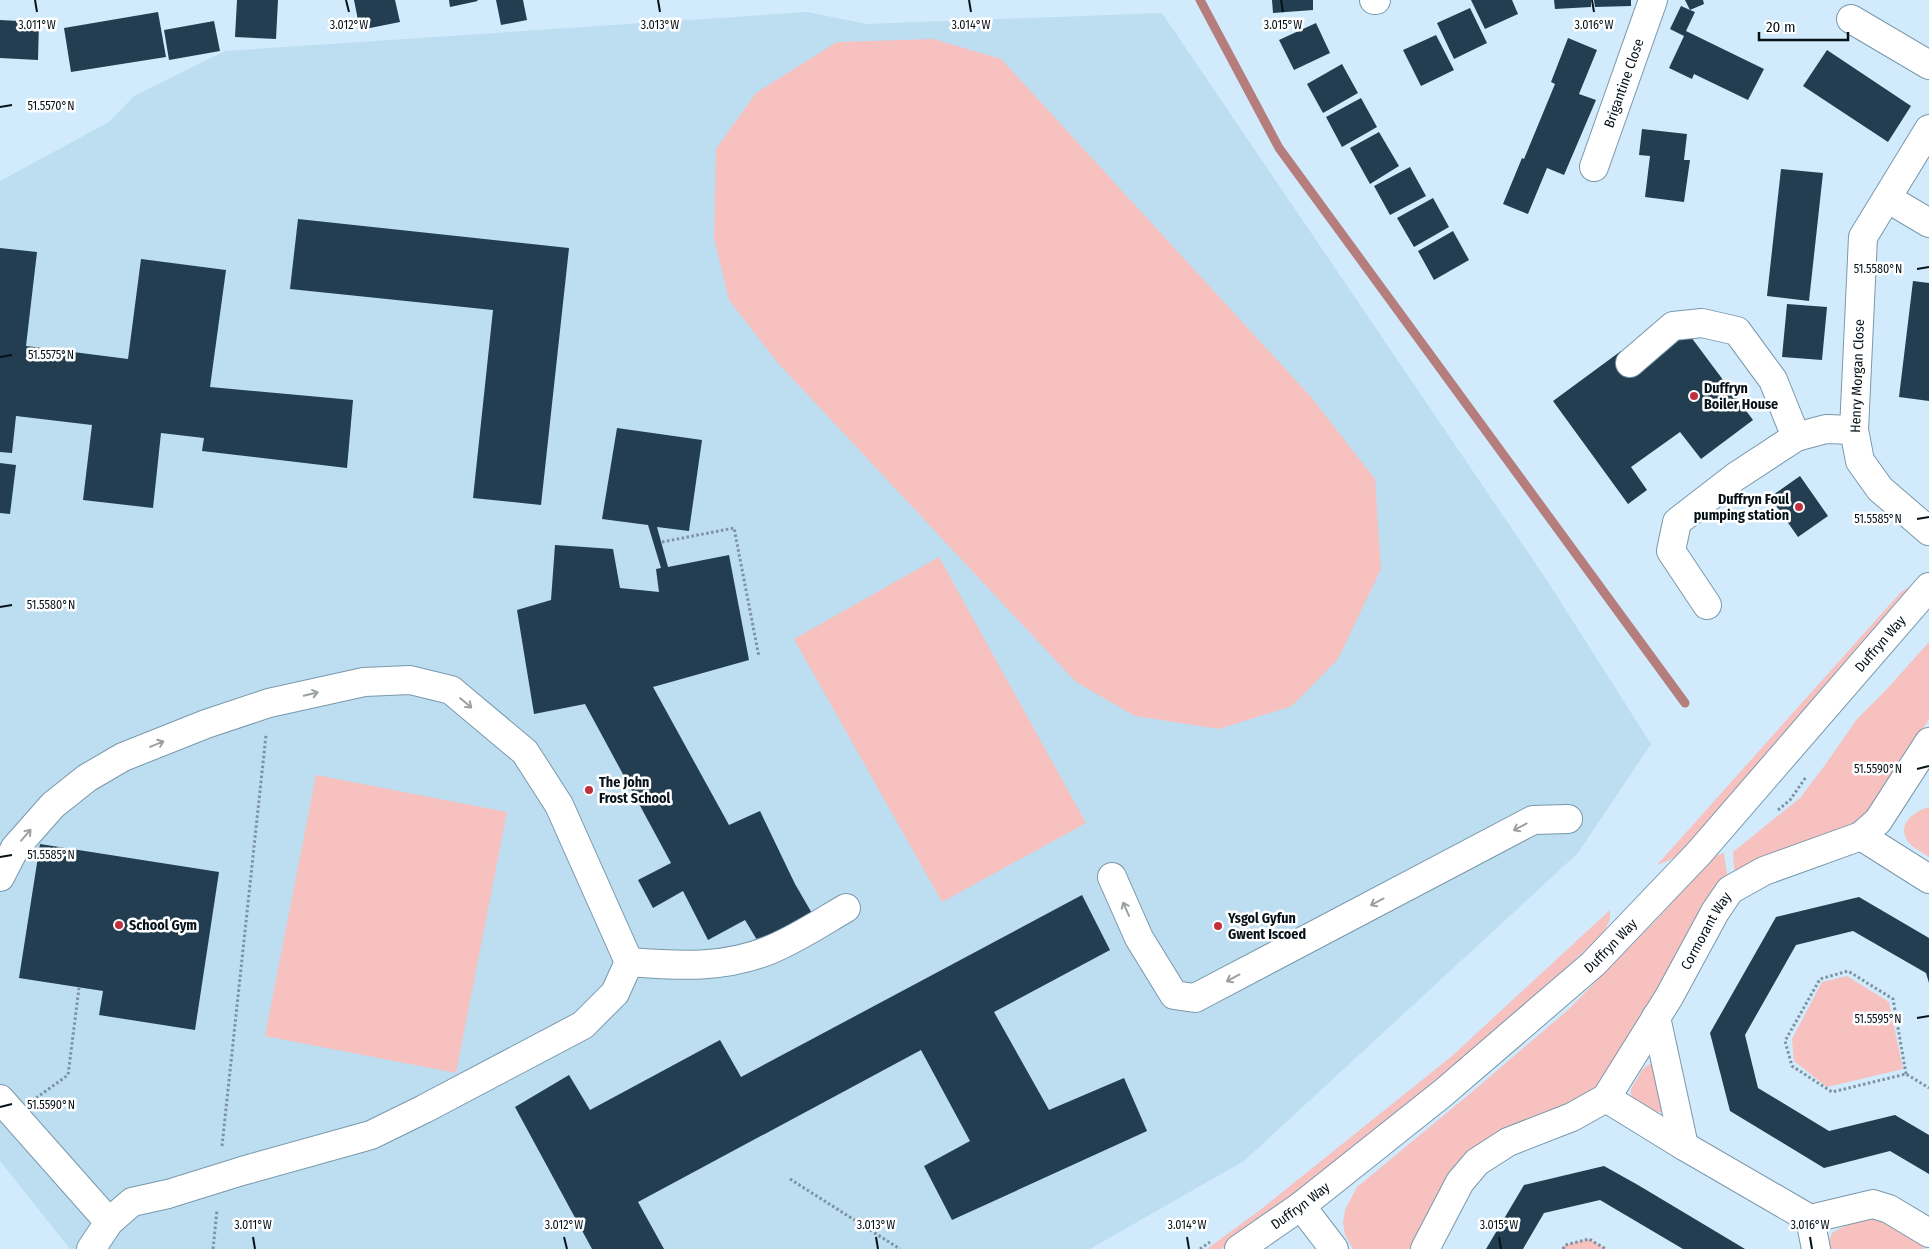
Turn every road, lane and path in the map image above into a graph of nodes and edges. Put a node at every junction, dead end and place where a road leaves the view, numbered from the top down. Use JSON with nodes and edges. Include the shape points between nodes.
{"nodes":[{"id":1,"x":1653,"y":0,"type":"edge"},
{"id":2,"x":1852,"y":19,"type":"dead end"},
{"id":3,"x":1929,"y":65,"type":"edge"},
{"id":4,"x":1929,"y":128,"type":"edge"},
{"id":5,"x":1594,"y":167,"type":"dead end"},
{"id":6,"x":1887,"y":198,"type":"junction"},
{"id":7,"x":1929,"y":224,"type":"edge"},
{"id":8,"x":1630,"y":363,"type":"dead end"},
{"id":9,"x":1854,"y":430,"type":"junction"},
{"id":10,"x":1796,"y":437,"type":"junction"},
{"id":11,"x":1929,"y":531,"type":"edge"},
{"id":12,"x":662,"y":542,"type":"dead end"},
{"id":13,"x":1929,"y":587,"type":"edge"},
{"id":14,"x":1707,"y":605,"type":"dead end"},
{"id":15,"x":759,"y":657,"type":"dead end"},
{"id":16,"x":269,"y":704,"type":"junction"},
{"id":17,"x":1929,"y":742,"type":"edge"},
{"id":18,"x":1568,"y":819,"type":"dead end"},
{"id":19,"x":1861,"y":836,"type":"junction"},
{"id":20,"x":0,"y":876,"type":"edge"},
{"id":21,"x":1112,"y":878,"type":"dead end"},
{"id":22,"x":1929,"y":879,"type":"edge"},
{"id":23,"x":846,"y":908,"type":"dead end"},
{"id":24,"x":629,"y":962,"type":"junction"},
{"id":25,"x":79,"y":988,"type":"dead end"},
{"id":26,"x":1656,"y":1017,"type":"junction"},
{"id":27,"x":1906,"y":1074,"type":"junction"},
{"id":28,"x":1929,"y":1088,"type":"edge"},
{"id":29,"x":1606,"y":1098,"type":"junction"},
{"id":30,"x":7,"y":1106,"type":"edge"},
{"id":31,"x":1684,"y":1146,"type":"junction"},
{"id":32,"x":219,"y":1178,"type":"junction"},
{"id":33,"x":790,"y":1179,"type":"dead end"},
{"id":34,"x":1301,"y":1206,"type":"junction"},
{"id":35,"x":1810,"y":1220,"type":"junction"},
{"id":36,"x":109,"y":1222,"type":"junction"},
{"id":37,"x":1929,"y":1233,"type":"edge"},
{"id":38,"x":1214,"y":1240,"type":"dead end"},
{"id":39,"x":91,"y":1249,"type":"edge"},
{"id":40,"x":213,"y":1249,"type":"edge"},
{"id":41,"x":900,"y":1249,"type":"edge"},
{"id":42,"x":1200,"y":1249,"type":"edge"},
{"id":43,"x":1239,"y":1249,"type":"edge"},
{"id":44,"x":1334,"y":1249,"type":"edge"},
{"id":45,"x":1425,"y":1249,"type":"edge"},
{"id":46,"x":1563,"y":1249,"type":"edge"},
{"id":47,"x":1606,"y":1249,"type":"edge"},
{"id":48,"x":1816,"y":1249,"type":"edge"}],
"edges":[{"from":1,"to":5,"type":"street","name":"Brigantine Close"},
{"from":2,"to":3,"type":"street"},
{"from":4,"to":6,"type":"street","name":"Henry Morgan Close"},
{"from":6,"to":7,"type":"street"},
{"from":6,"to":9,"type":"street","name":"Henry Morgan Close","via":[[1863,237]]},
{"from":8,"to":10,"type":"street","via":[[1673,326],[1702,323],[1737,331],[1773,380]]},
{"from":9,"to":10,"type":"street","via":[[1826,429]]},
{"from":9,"to":11,"type":"street","name":"Henry Morgan Close","via":[[1860,461],[1880,489]]},
{"from":10,"to":14,"type":"street","via":[[1676,522],[1671,551]]},
{"from":12,"to":15,"type":"path","via":[[734,528]]},
{"from":13,"to":34,"type":"street","name":"Duffryn Way","via":[[1699,853],[1593,964],[1442,1094]]},
{"from":20,"to":16,"type":"street","one_way":true,"via":[[15,848],[53,804],[87,778],[123,757],[206,724]]},
{"from":16,"to":24,"type":"street","one_way":true,"via":[[364,682],[410,680],[451,690],[525,752],[559,805]]},
{"from":16,"to":32,"type":"path"},
{"from":17,"to":19,"type":"street","name":"Cormorant Way","via":[[1878,821]]},
{"from":18,"to":21,"type":"street","one_way":true,"via":[[1533,820],[1195,998],[1174,995],[1139,938]]},
{"from":19,"to":22,"type":"street"},
{"from":19,"to":26,"type":"street","name":"Cormorant Way","via":[[1764,872],[1730,890]]},
{"from":23,"to":24,"type":"street","via":[[773,949],[748,957],[682,966]]},
{"from":24,"to":32,"type":"street","via":[[615,993],[583,1025],[424,1109],[371,1134]]},
{"from":25,"to":30,"type":"path","via":[[68,1075]]},
{"from":26,"to":29,"type":"street","name":"Cormorant Way"},
{"from":26,"to":31,"type":"street"},
{"from":27,"to":27,"type":"path","via":[[1832,1092],[1792,1066],[1785,1040],[1820,979],[1848,970],[1892,999]]},
{"from":27,"to":28,"type":"path"},
{"from":29,"to":31,"type":"street"},
{"from":29,"to":45,"type":"street","name":"Cormorant Way","via":[[1572,1117],[1508,1142],[1477,1162],[1460,1182]]},
{"from":30,"to":36,"type":"street"},
{"from":31,"to":35,"type":"street"},
{"from":32,"to":36,"type":"street","via":[[132,1202]]},
{"from":32,"to":40,"type":"path"},
{"from":33,"to":41,"type":"path"},
{"from":34,"to":43,"type":"street","name":"Duffryn Way"},
{"from":34,"to":44,"type":"street"},
{"from":35,"to":37,"type":"street","via":[[1873,1204],[1889,1209]]},
{"from":35,"to":48,"type":"street"},
{"from":36,"to":39,"type":"street"},
{"from":38,"to":42,"type":"path"},
{"from":46,"to":47,"type":"path","via":[[1565,1245],[1589,1239]]}]}
